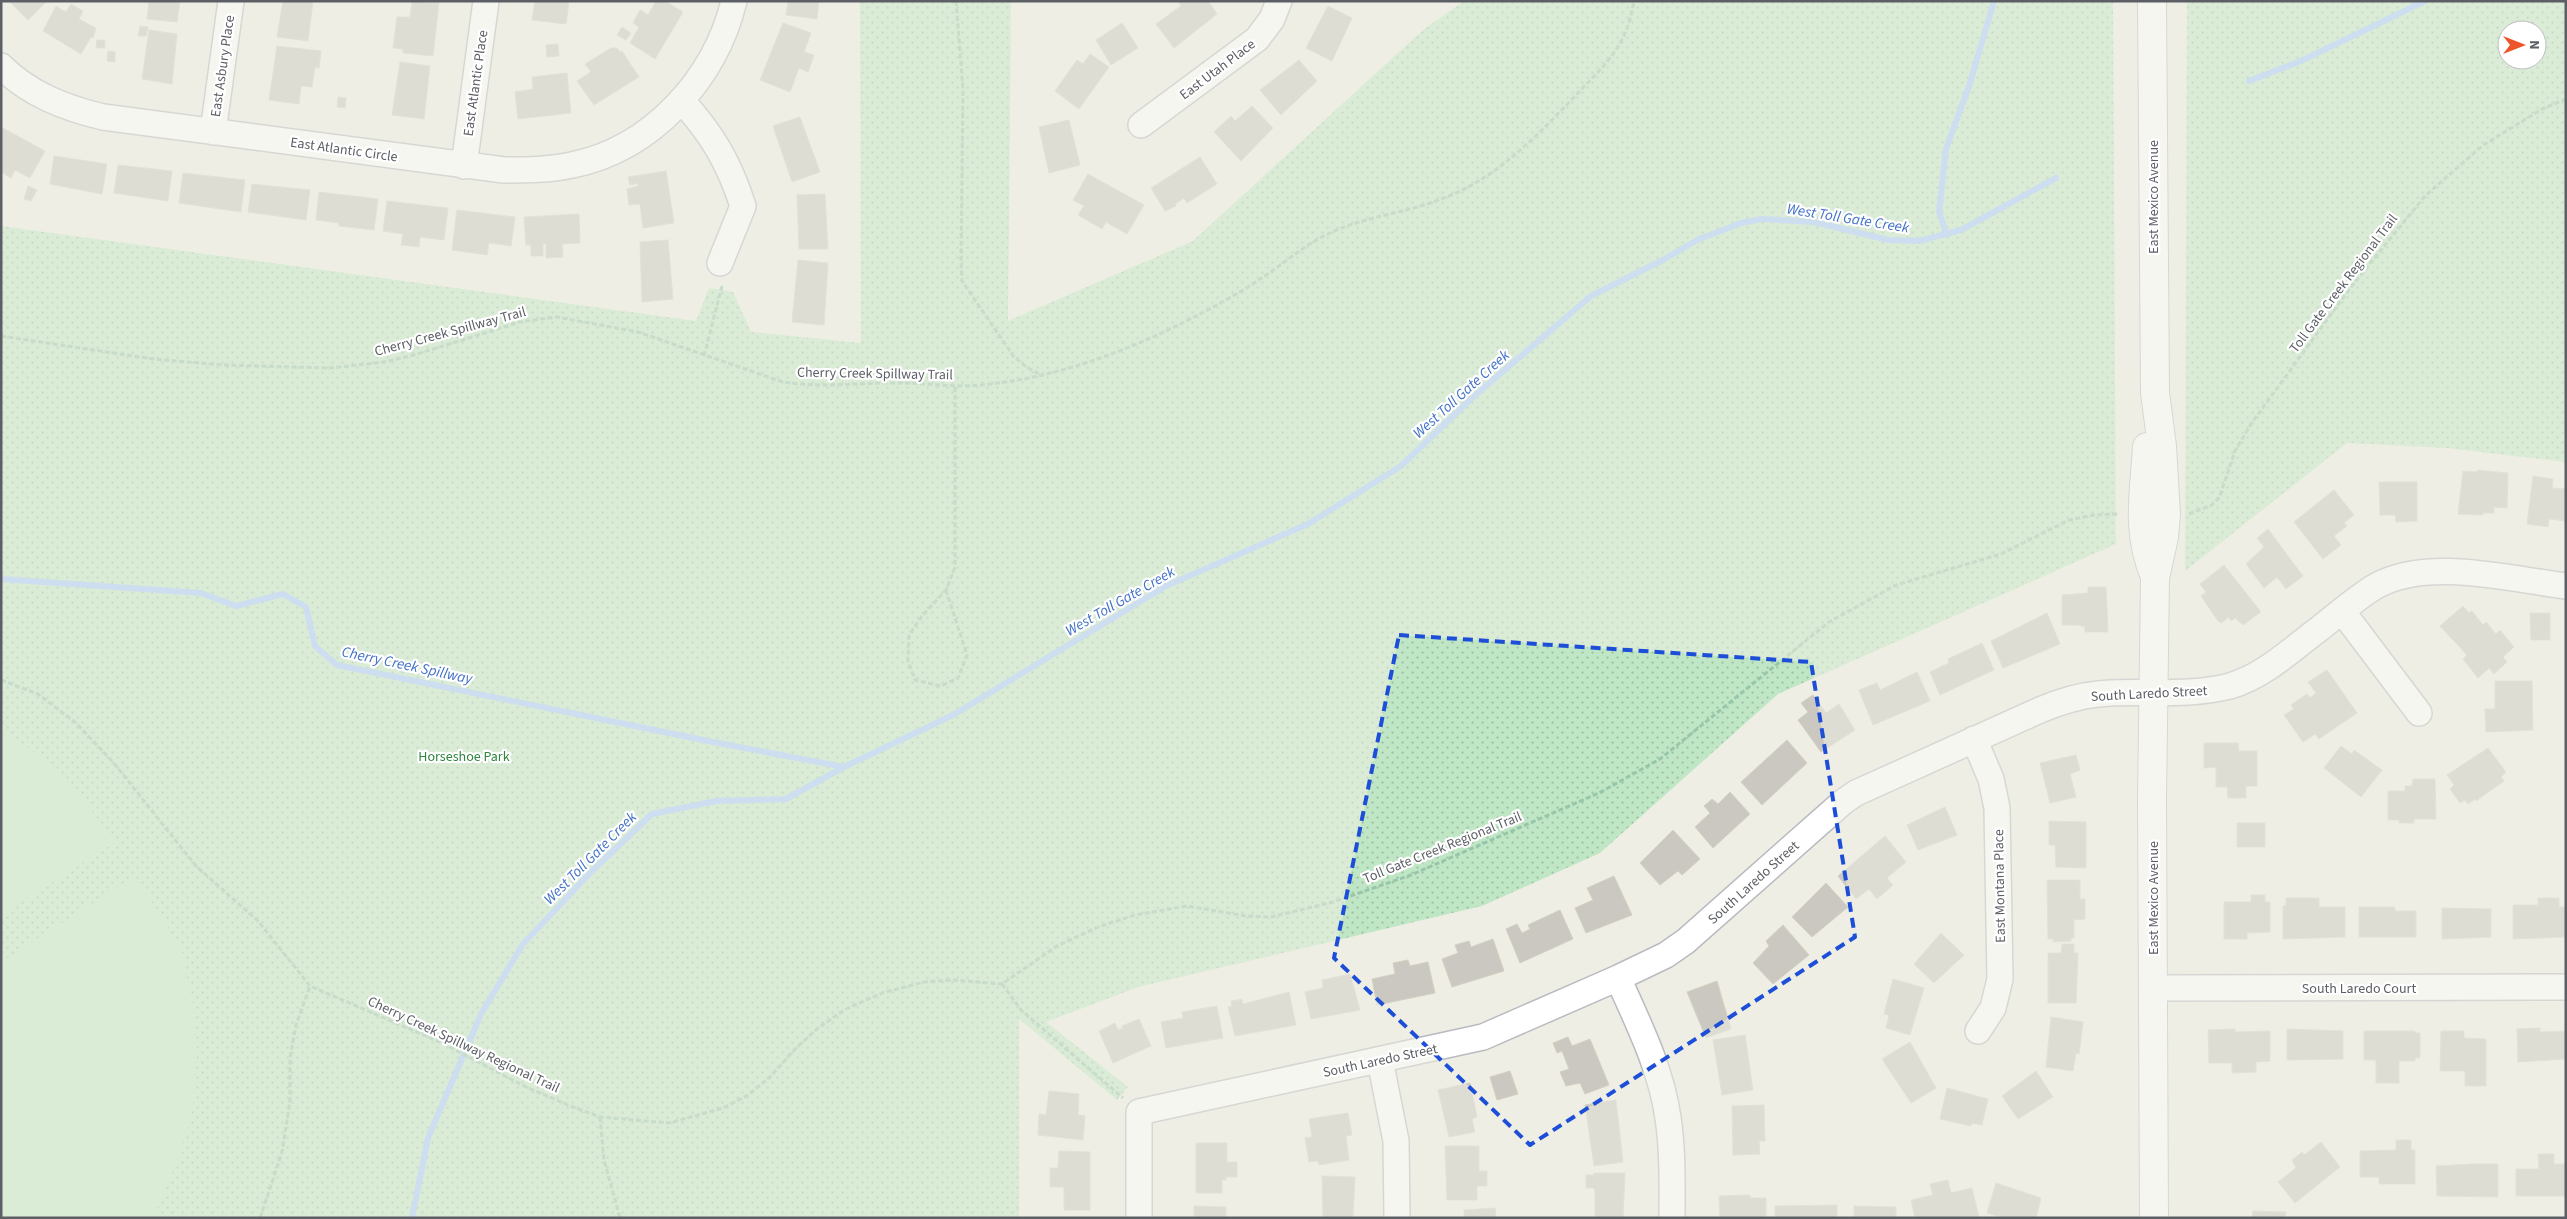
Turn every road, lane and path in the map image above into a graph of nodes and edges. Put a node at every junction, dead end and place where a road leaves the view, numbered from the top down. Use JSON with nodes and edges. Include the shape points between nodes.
{"nodes":[{"id":1,"x":231,"y":1,"type":"edge"},
{"id":2,"x":486,"y":1,"type":"edge"},
{"id":3,"x":734,"y":1,"type":"edge"},
{"id":4,"x":956,"y":1,"type":"edge"},
{"id":5,"x":1279,"y":1,"type":"edge"},
{"id":6,"x":1634,"y":1,"type":"edge"},
{"id":7,"x":2152,"y":1,"type":"edge"},
{"id":8,"x":1,"y":66,"type":"edge"},
{"id":9,"x":2566,"y":99,"type":"edge"},
{"id":10,"x":682,"y":101,"type":"junction"},
{"id":11,"x":1141,"y":125,"type":"dead end"},
{"id":12,"x":213,"y":132,"type":"junction"},
{"id":13,"x":464,"y":166,"type":"junction"},
{"id":14,"x":720,"y":263,"type":"joint"},
{"id":15,"x":1,"y":336,"type":"edge"},
{"id":16,"x":704,"y":356,"type":"junction"},
{"id":17,"x":1044,"y":376,"type":"junction"},
{"id":18,"x":955,"y":385,"type":"junction"},
{"id":19,"x":2124,"y":514,"type":"dead end"},
{"id":20,"x":2181,"y":515,"type":"dead end"},
{"id":21,"x":2566,"y":586,"type":"edge"},
{"id":22,"x":946,"y":590,"type":"junction"},
{"id":23,"x":2342,"y":612,"type":"junction"},
{"id":24,"x":1,"y":680,"type":"edge"},
{"id":25,"x":2154,"y":692,"type":"junction"},
{"id":26,"x":2419,"y":713,"type":"dead end"},
{"id":27,"x":1974,"y":739,"type":"junction"},
{"id":28,"x":1618,"y":978,"type":"junction"},
{"id":29,"x":1002,"y":984,"type":"junction"},
{"id":30,"x":310,"y":986,"type":"junction"},
{"id":31,"x":2153,"y":988,"type":"junction"},
{"id":32,"x":2566,"y":988,"type":"edge"},
{"id":33,"x":1978,"y":1031,"type":"dead end"},
{"id":34,"x":1380,"y":1060,"type":"junction"},
{"id":35,"x":1139,"y":1112,"type":"junction"},
{"id":36,"x":600,"y":1117,"type":"junction"},
{"id":37,"x":260,"y":1218,"type":"edge"},
{"id":38,"x":620,"y":1218,"type":"edge"},
{"id":39,"x":1139,"y":1218,"type":"edge"},
{"id":40,"x":1398,"y":1218,"type":"edge"},
{"id":41,"x":1672,"y":1218,"type":"edge"},
{"id":42,"x":2154,"y":1218,"type":"edge"}],
"edges":[{"from":1,"to":12,"type":"street","name":"East Asbury Place"},
{"from":2,"to":13,"type":"street","name":"East Atlantic Place"},
{"from":3,"to":10,"type":"street","name":"East Atlantic Circle","via":[[717,50]]},
{"from":4,"to":17,"type":"path","via":[[963,89],[962,281],[1014,357]]},
{"from":5,"to":11,"type":"street","name":"East Utah Place","via":[[1272,19],[1256,39]]},
{"from":6,"to":17,"type":"path","name":"Cherry Creek Spillway Trail","via":[[1629,24],[1610,57],[1536,137],[1485,176],[1443,198],[1331,232],[1259,280],[1196,316],[1123,348]]},
{"from":7,"to":25,"type":"street","name":"East Mexico Avenue","via":[[2155,394],[2148,442],[2142,534],[2155,578]]},
{"from":8,"to":12,"type":"street","name":"East Atlantic Circle","via":[[27,87],[76,110],[103,117]]},
{"from":9,"to":20,"type":"path","name":"Toll Gate Creek Regional Trail","via":[[2542,109],[2482,146],[2425,196],[2351,287],[2251,424],[2236,451],[2219,498],[2195,513]]},
{"from":10,"to":13,"type":"street","name":"East Atlantic Circle","via":[[662,120],[630,142],[574,165],[539,170]]},
{"from":10,"to":14,"type":"street","via":[[717,143],[733,175],[743,206]]},
{"from":12,"to":13,"type":"street","name":"East Atlantic Circle"},
{"from":14,"to":16,"type":"path","via":[[723,282]]},
{"from":15,"to":16,"type":"path","name":"Cherry Creek Spillway Trail","via":[[153,359],[330,368],[406,357],[520,322],[557,317],[638,332]]},
{"from":16,"to":18,"type":"path","name":"Cherry Creek Spillway Trail","via":[[783,382],[803,385]]},
{"from":17,"to":18,"type":"path","name":"Cherry Creek Spillway Trail","via":[[978,386]]},
{"from":18,"to":22,"type":"path","via":[[955,567]]},
{"from":19,"to":29,"type":"path","name":"Toll Gate Creek Regional Trail","via":[[2069,520],[2001,554],[1896,585],[1829,622],[1660,759],[1599,793],[1411,875],[1333,902],[1271,917],[1187,906],[1135,914],[1057,946]]},
{"from":21,"to":23,"type":"street","name":"South Laredo Street","via":[[2428,571],[2402,576],[2378,586]]},
{"from":22,"to":22,"type":"path","via":[[909,635],[908,661],[915,680],[941,686],[958,678],[966,655]]},
{"from":23,"to":25,"type":"street","name":"South Laredo Street","via":[[2253,676],[2210,690]]},
{"from":23,"to":26,"type":"street"},
{"from":24,"to":30,"type":"path","name":"Cherry Creek Spillway Regional Trail","via":[[38,694],[76,722],[196,866],[258,921]]},
{"from":25,"to":27,"type":"street","name":"South Laredo Street","via":[[2099,694],[2069,700]]},
{"from":25,"to":31,"type":"street","name":"East Mexico Avenue"},
{"from":27,"to":28,"type":"street","name":"South Laredo Street","via":[[1842,802],[1686,941],[1666,955]]},
{"from":27,"to":33,"type":"street","name":"East Montana Place","via":[[1991,779],[1997,808],[2000,979],[1993,1008]]},
{"from":28,"to":34,"type":"street","name":"South Laredo Street","via":[[1483,1037]]},
{"from":28,"to":41,"type":"street","via":[[1649,1049],[1668,1118]]},
{"from":29,"to":35,"type":"path","via":[[1021,1010]]},
{"from":29,"to":36,"type":"path","via":[[924,982],[882,993],[846,1009],[818,1028],[748,1095],[699,1116],[669,1123]]},
{"from":30,"to":36,"type":"path","name":"Cherry Creek Spillway Regional Trail","via":[[442,1043],[526,1087]]},
{"from":30,"to":37,"type":"path","via":[[294,1033],[290,1058],[290,1101],[282,1152]]},
{"from":31,"to":32,"type":"street","name":"South Laredo Court"},
{"from":31,"to":42,"type":"street","name":"East Mexico Avenue"},
{"from":34,"to":35,"type":"street","name":"South Laredo Street"},
{"from":34,"to":40,"type":"street","via":[[1396,1140]]},
{"from":35,"to":39,"type":"street"},
{"from":36,"to":38,"type":"path","via":[[604,1160]]}]}
